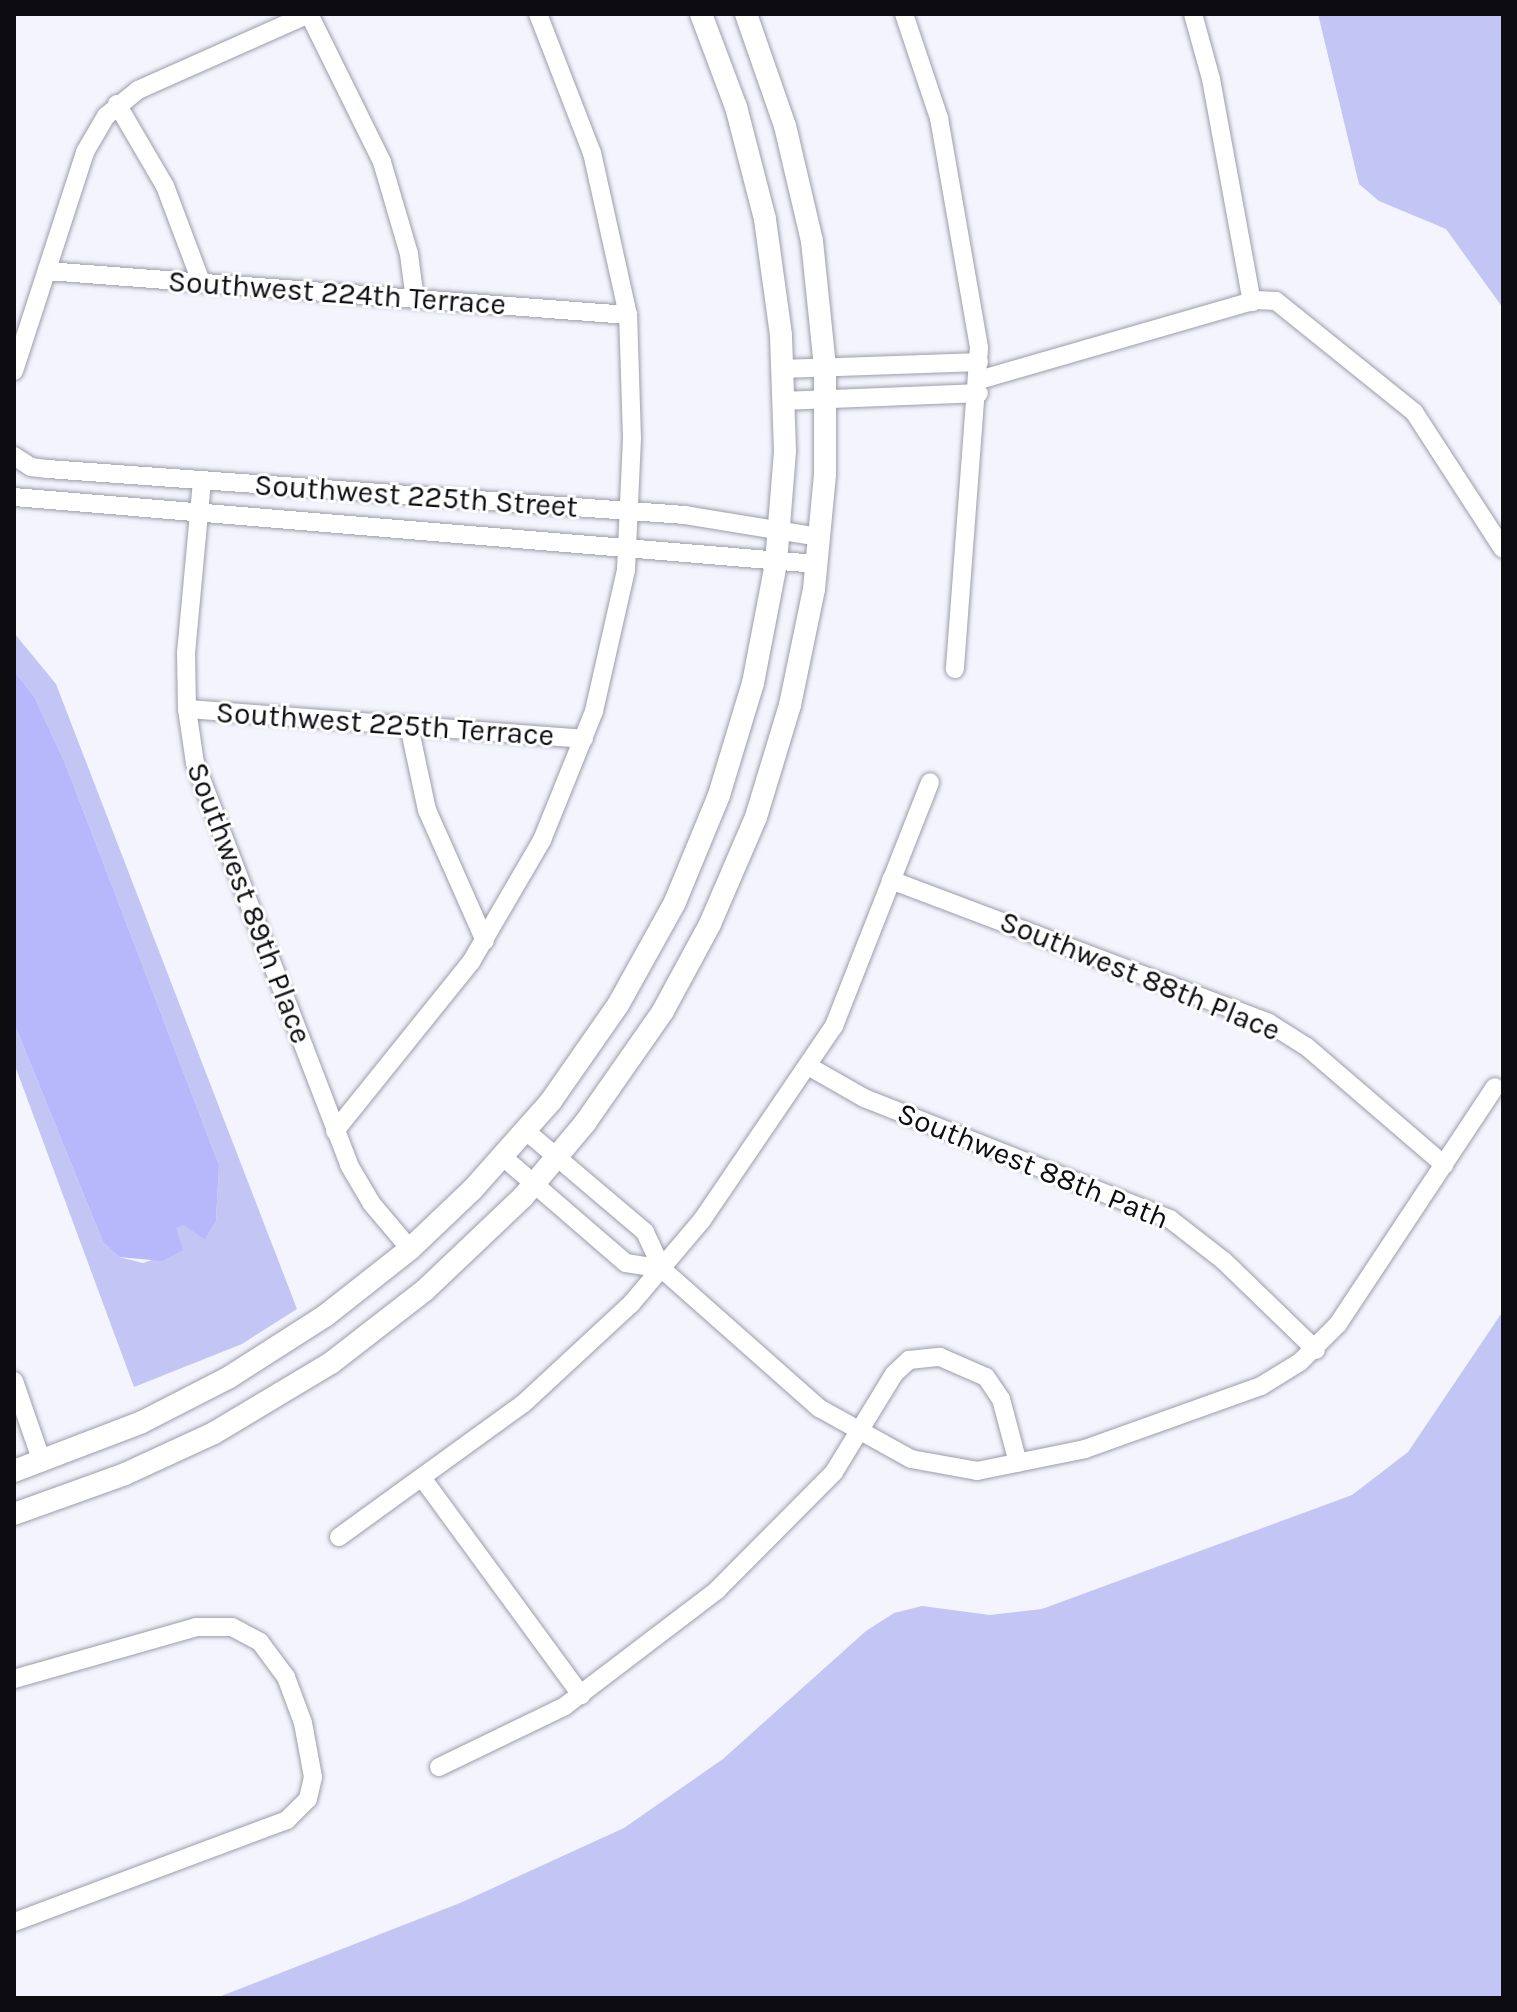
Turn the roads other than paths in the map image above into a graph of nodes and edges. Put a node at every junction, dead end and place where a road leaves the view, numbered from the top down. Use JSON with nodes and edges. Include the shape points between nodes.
{"nodes":[{"id":1,"x":309,"y":14,"type":"edge"},
{"id":2,"x":538,"y":14,"type":"edge"},
{"id":3,"x":701,"y":14,"type":"edge"},
{"id":4,"x":746,"y":14,"type":"edge"},
{"id":5,"x":904,"y":14,"type":"edge"},
{"id":6,"x":1193,"y":14,"type":"edge"},
{"id":7,"x":117,"y":104,"type":"junction"},
{"id":8,"x":47,"y":271,"type":"junction"},
{"id":9,"x":201,"y":282,"type":"junction"},
{"id":10,"x":415,"y":300,"type":"junction"},
{"id":11,"x":1252,"y":302,"type":"junction"},
{"id":12,"x":628,"y":315,"type":"junction"},
{"id":13,"x":825,"y":367,"type":"junction"},
{"id":14,"x":783,"y":369,"type":"junction"},
{"id":15,"x":14,"y":371,"type":"edge"},
{"id":16,"x":979,"y":378,"type":"junction"},
{"id":17,"x":826,"y":399,"type":"junction"},
{"id":18,"x":784,"y":401,"type":"junction"},
{"id":19,"x":14,"y":456,"type":"edge"},
{"id":20,"x":202,"y":481,"type":"junction"},
{"id":21,"x":14,"y":497,"type":"edge"},
{"id":22,"x":199,"y":511,"type":"junction"},
{"id":23,"x":630,"y":511,"type":"junction"},
{"id":24,"x":780,"y":530,"type":"junction"},
{"id":25,"x":820,"y":537,"type":"junction"},
{"id":26,"x":628,"y":548,"type":"junction"},
{"id":27,"x":1503,"y":549,"type":"edge"},
{"id":28,"x":776,"y":563,"type":"junction"},
{"id":29,"x":817,"y":564,"type":"junction"},
{"id":30,"x":955,"y":669,"type":"dead end"},
{"id":31,"x":187,"y":709,"type":"junction"},
{"id":32,"x":409,"y":726,"type":"junction"},
{"id":33,"x":584,"y":739,"type":"junction"},
{"id":34,"x":930,"y":782,"type":"dead end"},
{"id":35,"x":891,"y":880,"type":"junction"},
{"id":36,"x":485,"y":941,"type":"junction"},
{"id":37,"x":808,"y":1066,"type":"junction"},
{"id":38,"x":1495,"y":1087,"type":"dead end"},
{"id":39,"x":335,"y":1131,"type":"junction"},
{"id":40,"x":526,"y":1131,"type":"junction"},
{"id":41,"x":503,"y":1157,"type":"junction"},
{"id":42,"x":558,"y":1157,"type":"junction"},
{"id":43,"x":1444,"y":1165,"type":"junction"},
{"id":44,"x":534,"y":1184,"type":"junction"},
{"id":45,"x":410,"y":1249,"type":"junction"},
{"id":46,"x":662,"y":1269,"type":"junction"},
{"id":47,"x":1316,"y":1350,"type":"junction"},
{"id":48,"x":14,"y":1381,"type":"edge"},
{"id":49,"x":861,"y":1435,"type":"junction"},
{"id":50,"x":42,"y":1462,"type":"junction"},
{"id":51,"x":1018,"y":1463,"type":"junction"},
{"id":52,"x":14,"y":1471,"type":"edge"},
{"id":53,"x":423,"y":1479,"type":"junction"},
{"id":54,"x":14,"y":1514,"type":"edge"},
{"id":55,"x":339,"y":1537,"type":"dead end"},
{"id":56,"x":15,"y":1676,"type":"edge"},
{"id":57,"x":581,"y":1695,"type":"junction"},
{"id":58,"x":439,"y":1767,"type":"dead end"},
{"id":59,"x":14,"y":1922,"type":"edge"}],
"edges":[{"from":1,"to":7,"type":"street"},
{"from":1,"to":10,"type":"street","via":[[382,162],[409,254]]},
{"from":2,"to":12,"type":"street","via":[[592,153]]},
{"from":3,"to":14,"type":"street","via":[[736,107],[765,219]]},
{"from":4,"to":13,"type":"street","via":[[804,202]]},
{"from":5,"to":16,"type":"street","via":[[939,118]]},
{"from":6,"to":11,"type":"street","via":[[1211,79]]},
{"from":7,"to":8,"type":"street","via":[[85,152]]},
{"from":7,"to":9,"type":"street","via":[[165,186]]},
{"from":8,"to":9,"type":"street","name":"Southwest 224th Terrace"},
{"from":8,"to":15,"type":"street"},
{"from":9,"to":10,"type":"street","name":"Southwest 224th Terrace"},
{"from":10,"to":12,"type":"street","name":"Southwest 224th Terrace"},
{"from":11,"to":16,"type":"street"},
{"from":11,"to":27,"type":"street","via":[[1281,303],[1406,404],[1446,456]]},
{"from":12,"to":23,"type":"street"},
{"from":13,"to":14,"type":"street"},
{"from":13,"to":16,"type":"street"},
{"from":13,"to":17,"type":"street"},
{"from":14,"to":18,"type":"street"},
{"from":16,"to":17,"type":"street"},
{"from":16,"to":30,"type":"street"},
{"from":17,"to":18,"type":"street"},
{"from":17,"to":25,"type":"street"},
{"from":18,"to":24,"type":"street"},
{"from":19,"to":20,"type":"street","name":"Southwest 225th Street","via":[[39,468]]},
{"from":20,"to":22,"type":"street","name":"Southwest 89th Place"},
{"from":20,"to":23,"type":"street","name":"Southwest 225th Street"},
{"from":21,"to":22,"type":"street","name":"Southwest 225th Street"},
{"from":22,"to":26,"type":"street","name":"Southwest 225th Street"},
{"from":22,"to":31,"type":"street","name":"Southwest 89th Place"},
{"from":23,"to":24,"type":"street","name":"Southwest 225th Street"},
{"from":23,"to":26,"type":"street"},
{"from":24,"to":25,"type":"street","name":"Southwest 225th Street"},
{"from":24,"to":28,"type":"street"},
{"from":25,"to":29,"type":"street"},
{"from":26,"to":28,"type":"street","name":"Southwest 225th Street"},
{"from":26,"to":33,"type":"street","via":[[605,666]]},
{"from":28,"to":29,"type":"street","name":"Southwest 225th Street"},
{"from":28,"to":40,"type":"street","via":[[744,720],[691,866],[618,1005]]},
{"from":29,"to":42,"type":"street","via":[[785,725],[727,888],[658,1019]]},
{"from":31,"to":32,"type":"street","name":"Southwest 225th Terrace"},
{"from":31,"to":39,"type":"street","name":"Southwest 89th Place","via":[[200,778]]},
{"from":32,"to":33,"type":"street","name":"Southwest 225th Terrace"},
{"from":32,"to":36,"type":"street","via":[[427,810]]},
{"from":33,"to":36,"type":"street","via":[[542,840]]},
{"from":34,"to":35,"type":"street"},
{"from":35,"to":37,"type":"street","via":[[840,1012]]},
{"from":35,"to":43,"type":"street","name":"Southwest 88th Place","via":[[1269,1023],[1307,1047]]},
{"from":36,"to":39,"type":"street"},
{"from":37,"to":46,"type":"street"},
{"from":37,"to":47,"type":"street","name":"Southwest 88th Path","via":[[874,1102],[1170,1219],[1252,1286]]},
{"from":38,"to":43,"type":"street"},
{"from":39,"to":45,"type":"street","name":"Southwest 89th Place","via":[[366,1196]]},
{"from":40,"to":41,"type":"street"},
{"from":40,"to":42,"type":"street"},
{"from":41,"to":44,"type":"street"},
{"from":41,"to":45,"type":"street"},
{"from":42,"to":44,"type":"street"},
{"from":42,"to":46,"type":"street","via":[[645,1232]]},
{"from":43,"to":47,"type":"street"},
{"from":44,"to":46,"type":"street","via":[[626,1263]]},
{"from":44,"to":54,"type":"street","via":[[408,1304],[287,1391],[161,1459]]},
{"from":45,"to":50,"type":"street","via":[[325,1316],[228,1378],[142,1422]]},
{"from":46,"to":49,"type":"street","via":[[819,1408]]},
{"from":46,"to":53,"type":"street","via":[[516,1411]]},
{"from":47,"to":51,"type":"street","via":[[1253,1389],[1085,1449]]},
{"from":48,"to":50,"type":"street"},
{"from":49,"to":51,"type":"street","via":[[911,1459],[937,1464],[977,1471]]},
{"from":49,"to":51,"type":"street","via":[[898,1368],[922,1355],[940,1357],[973,1369],[992,1384]]},
{"from":49,"to":57,"type":"street","via":[[826,1481],[717,1590]]},
{"from":50,"to":52,"type":"street"},
{"from":53,"to":55,"type":"street"},
{"from":53,"to":57,"type":"street"},
{"from":56,"to":59,"type":"street","via":[[202,1625],[225,1625],[248,1633],[274,1657],[299,1708],[312,1769],[308,1799],[279,1824]]},
{"from":57,"to":58,"type":"street"}]}
